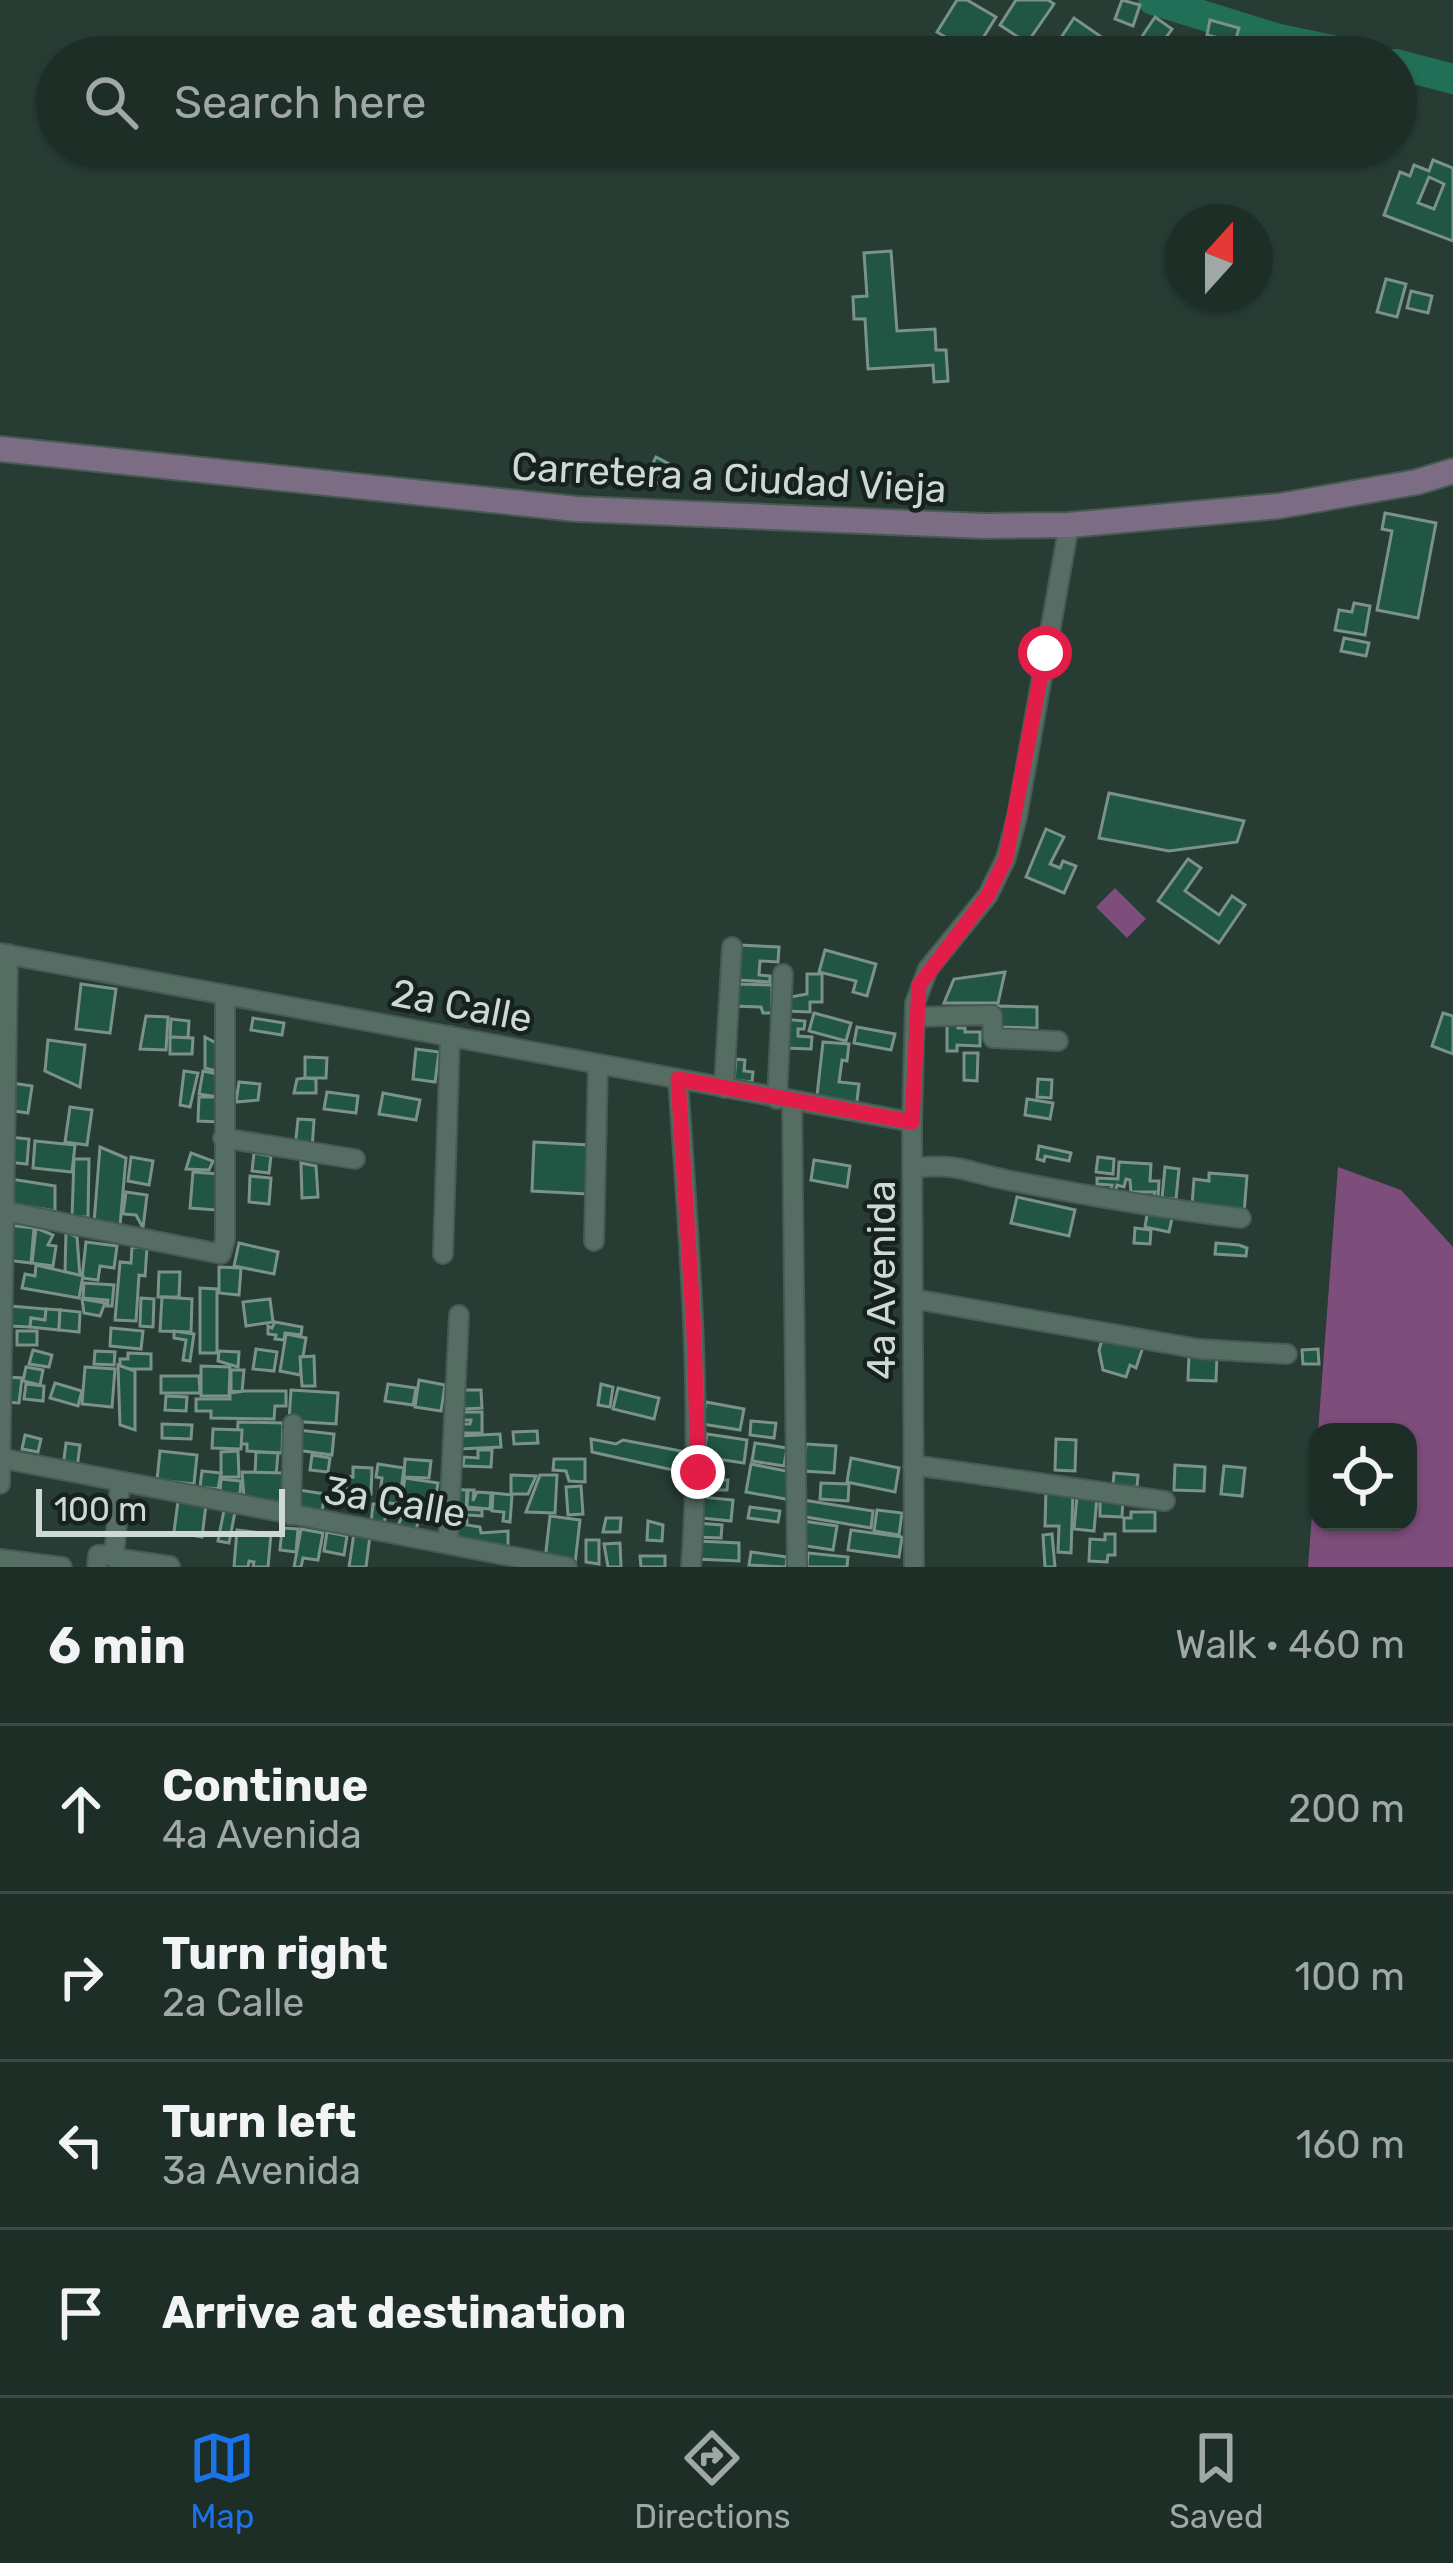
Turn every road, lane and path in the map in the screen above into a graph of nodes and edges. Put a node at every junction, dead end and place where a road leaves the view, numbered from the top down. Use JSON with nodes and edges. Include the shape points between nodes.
{"nodes":[{"id":1,"x":0,"y":449,"type":"edge"},
{"id":2,"x":1453,"y":471,"type":"edge"},
{"id":3,"x":1069,"y":524,"type":"junction"},
{"id":4,"x":732,"y":947,"type":"dead end"},
{"id":5,"x":4,"y":954,"type":"edge"},
{"id":6,"x":783,"y":974,"type":"dead end"},
{"id":7,"x":225,"y":994,"type":"junction"},
{"id":8,"x":915,"y":1017,"type":"junction"},
{"id":9,"x":450,"y":1036,"type":"junction"},
{"id":10,"x":1058,"y":1041,"type":"dead end"},
{"id":11,"x":598,"y":1064,"type":"junction"},
{"id":12,"x":678,"y":1079,"type":"junction"},
{"id":13,"x":724,"y":1088,"type":"junction"},
{"id":14,"x":784,"y":1100,"type":"junction"},
{"id":15,"x":912,"y":1122,"type":"junction"},
{"id":16,"x":223,"y":1138,"type":"junction"},
{"id":17,"x":355,"y":1159,"type":"dead end"},
{"id":18,"x":915,"y":1168,"type":"junction"},
{"id":19,"x":4,"y":1211,"type":"junction"},
{"id":20,"x":1240,"y":1218,"type":"dead end"},
{"id":21,"x":594,"y":1241,"type":"dead end"},
{"id":22,"x":443,"y":1255,"type":"dead end"},
{"id":23,"x":914,"y":1299,"type":"junction"},
{"id":24,"x":459,"y":1316,"type":"dead end"},
{"id":25,"x":1287,"y":1354,"type":"dead end"},
{"id":26,"x":293,"y":1424,"type":"dead end"},
{"id":27,"x":0,"y":1458,"type":"edge"},
{"id":28,"x":913,"y":1465,"type":"junction"},
{"id":29,"x":120,"y":1482,"type":"junction"},
{"id":30,"x":0,"y":1484,"type":"edge"},
{"id":31,"x":1165,"y":1501,"type":"dead end"},
{"id":32,"x":291,"y":1515,"type":"junction"},
{"id":33,"x":448,"y":1544,"type":"junction"},
{"id":34,"x":114,"y":1554,"type":"junction"},
{"id":35,"x":0,"y":1559,"type":"edge"},
{"id":36,"x":170,"y":1566,"type":"edge"},
{"id":37,"x":62,"y":1567,"type":"edge"},
{"id":38,"x":97,"y":1567,"type":"edge"},
{"id":39,"x":566,"y":1567,"type":"edge"},
{"id":40,"x":691,"y":1567,"type":"edge"},
{"id":41,"x":797,"y":1567,"type":"edge"},
{"id":42,"x":914,"y":1567,"type":"edge"}],
"edges":[{"from":1,"to":3,"type":"main road","name":"Carretera a Ciudad Vieja","via":[[578,509]]},
{"from":2,"to":3,"type":"main road","name":"Carretera a Ciudad Vieja","via":[[1279,506]]},
{"from":3,"to":8,"type":"street","name":"4a Avenida","via":[[1006,858],[988,895],[928,969]]},
{"from":4,"to":13,"type":"street"},
{"from":5,"to":7,"type":"street","name":"2a Calle"},
{"from":5,"to":19,"type":"street"},
{"from":6,"to":14,"type":"street"},
{"from":7,"to":9,"type":"street","name":"2a Calle"},
{"from":7,"to":16,"type":"street"},
{"from":8,"to":10,"type":"street","via":[[992,1015],[993,1038]]},
{"from":8,"to":15,"type":"street","name":"4a Avenida"},
{"from":9,"to":11,"type":"street","name":"2a Calle"},
{"from":9,"to":22,"type":"street"},
{"from":11,"to":12,"type":"street","name":"2a Calle"},
{"from":11,"to":21,"type":"street"},
{"from":12,"to":13,"type":"street","name":"2a Calle"},
{"from":12,"to":40,"type":"street","via":[[698,1449]]},
{"from":13,"to":14,"type":"street","name":"2a Calle"},
{"from":14,"to":15,"type":"street","name":"2a Calle"},
{"from":14,"to":41,"type":"street"},
{"from":15,"to":18,"type":"street","name":"4a Avenida"},
{"from":16,"to":17,"type":"street"},
{"from":16,"to":19,"type":"street","via":[[221,1254]]},
{"from":18,"to":20,"type":"street","via":[[958,1165],[1004,1180]]},
{"from":18,"to":23,"type":"street","name":"4a Avenida"},
{"from":19,"to":27,"type":"street"},
{"from":23,"to":25,"type":"street","via":[[1199,1349]]},
{"from":23,"to":28,"type":"street","name":"4a Avenida"},
{"from":24,"to":33,"type":"street"},
{"from":26,"to":32,"type":"street"},
{"from":27,"to":29,"type":"street","name":"3a Calle"},
{"from":27,"to":30,"type":"street"},
{"from":28,"to":31,"type":"street"},
{"from":28,"to":42,"type":"street","name":"4a Avenida"},
{"from":29,"to":32,"type":"street","name":"3a Calle"},
{"from":29,"to":34,"type":"street"},
{"from":32,"to":33,"type":"street","name":"3a Calle"},
{"from":33,"to":39,"type":"street","name":"3a Calle"},
{"from":34,"to":36,"type":"street"},
{"from":34,"to":38,"type":"street","via":[[98,1555]]},
{"from":35,"to":37,"type":"street"}]}
